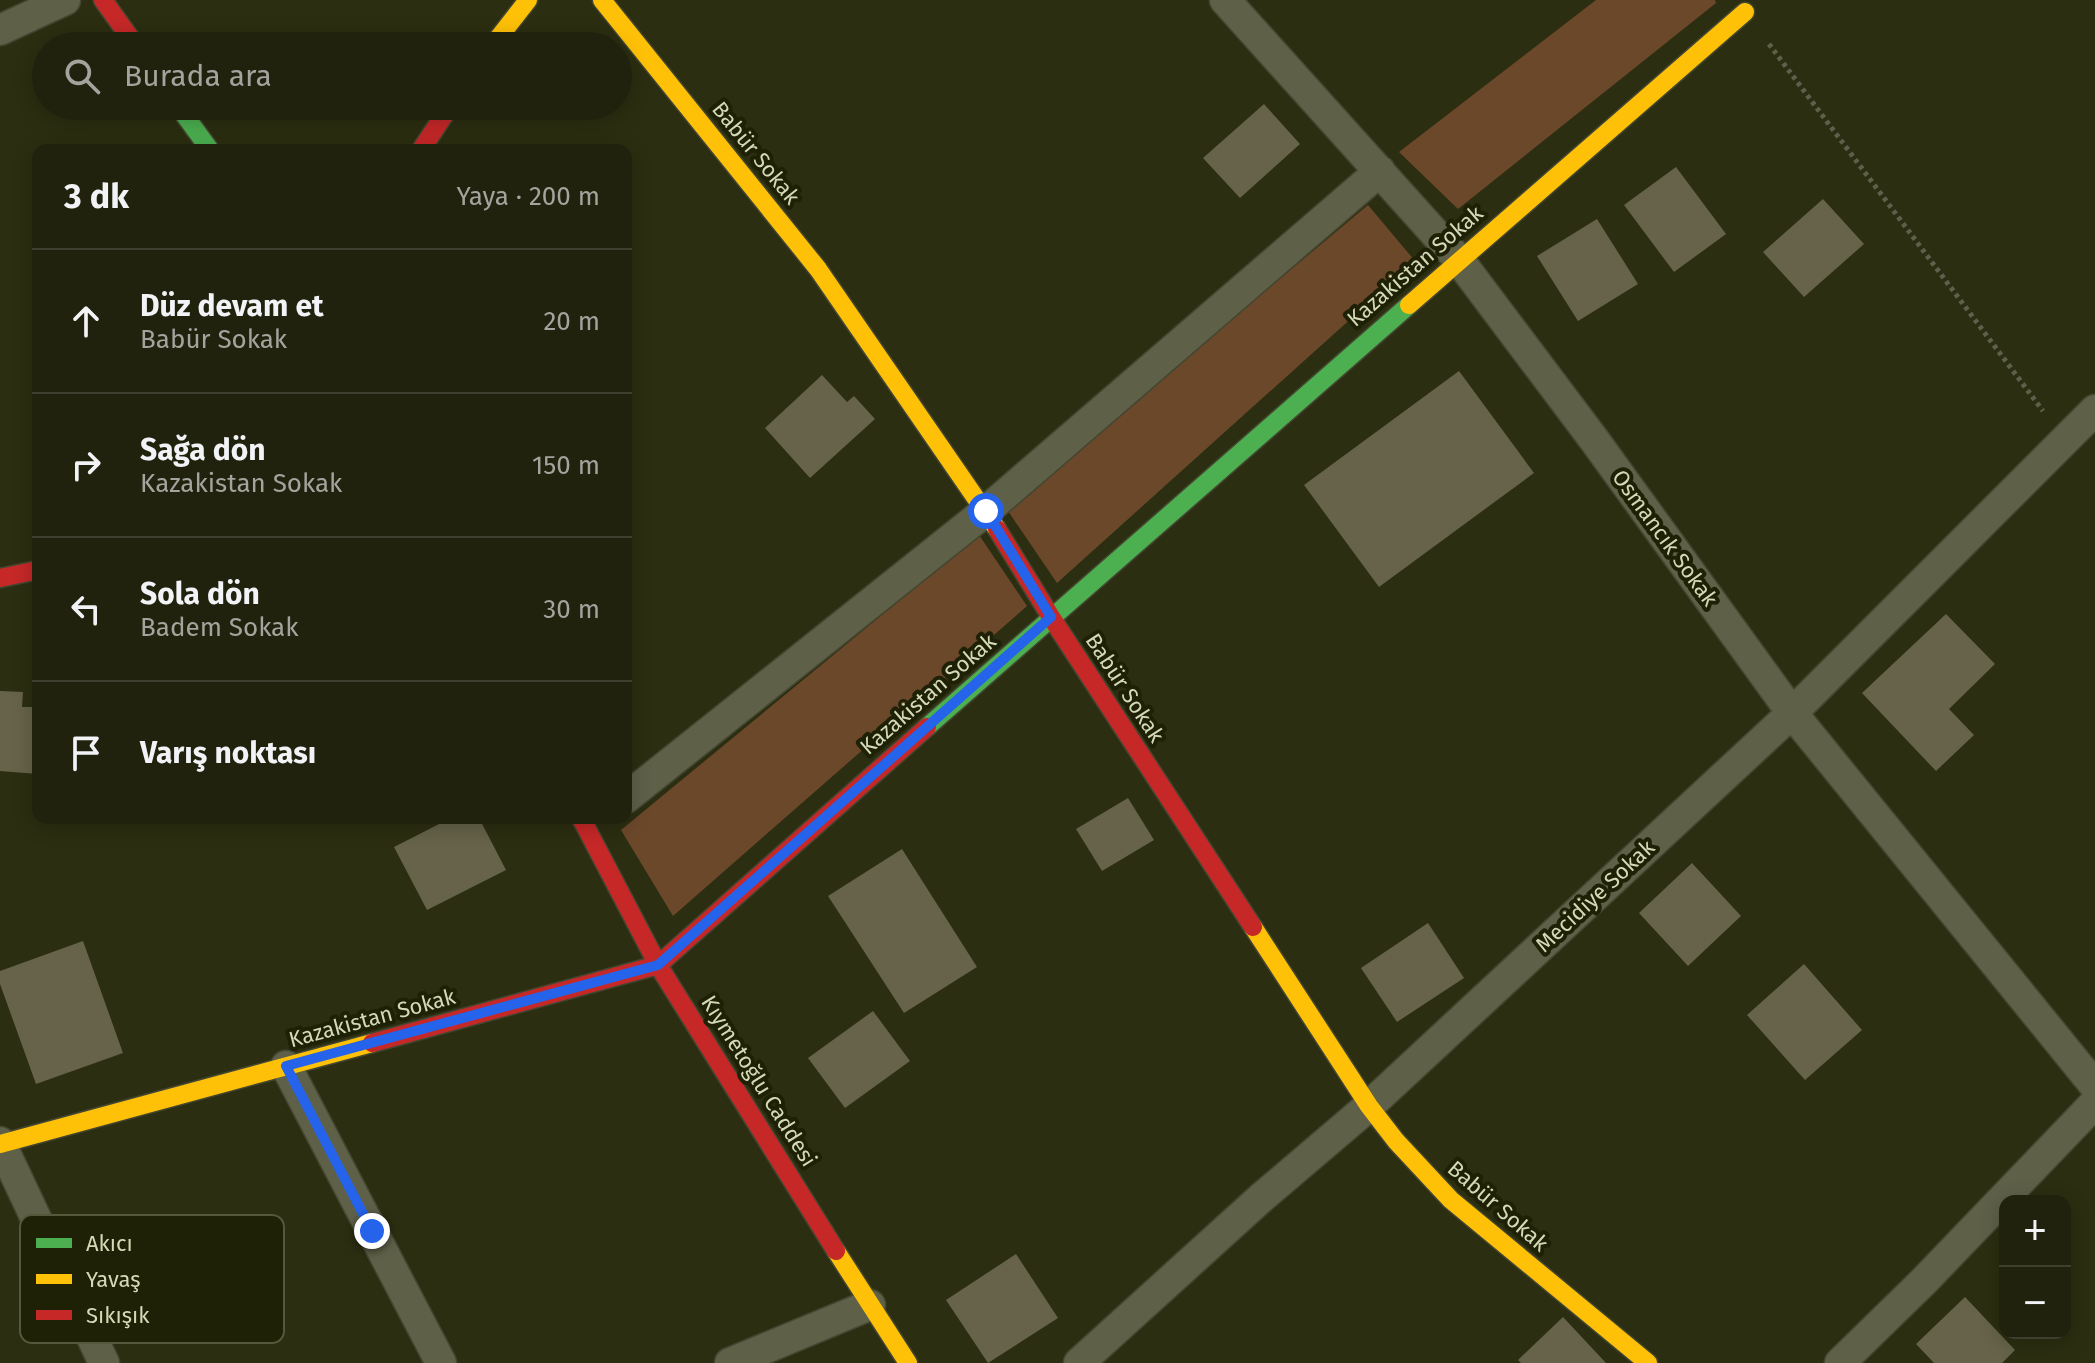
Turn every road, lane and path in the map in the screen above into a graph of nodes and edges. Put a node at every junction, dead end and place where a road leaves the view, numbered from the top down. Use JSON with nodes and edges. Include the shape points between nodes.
{"nodes":[{"id":1,"x":65,"y":0,"type":"edge"},
{"id":2,"x":103,"y":0,"type":"edge"},
{"id":3,"x":528,"y":0,"type":"edge"},
{"id":4,"x":602,"y":0,"type":"edge"},
{"id":5,"x":1225,"y":0,"type":"edge"},
{"id":6,"x":1745,"y":12,"type":"joint"},
{"id":7,"x":0,"y":30,"type":"edge"},
{"id":8,"x":126,"y":32,"type":"edge"},
{"id":9,"x":503,"y":32,"type":"edge"},
{"id":10,"x":628,"y":32,"type":"edge"},
{"id":11,"x":632,"y":37,"type":"edge"},
{"id":12,"x":188,"y":120,"type":"edge"},
{"id":13,"x":441,"y":120,"type":"edge"},
{"id":14,"x":206,"y":144,"type":"edge"},
{"id":15,"x":425,"y":144,"type":"edge"},
{"id":16,"x":1380,"y":171,"type":"junction"},
{"id":17,"x":1459,"y":260,"type":"junction"},
{"id":18,"x":2095,"y":410,"type":"edge"},
{"id":19,"x":2066,"y":441,"type":"junction"},
{"id":20,"x":986,"y":511,"type":"junction"},
{"id":21,"x":32,"y":571,"type":"edge"},
{"id":22,"x":0,"y":578,"type":"edge"},
{"id":23,"x":1051,"y":617,"type":"junction"},
{"id":24,"x":1792,"y":713,"type":"junction"},
{"id":25,"x":632,"y":793,"type":"edge"},
{"id":26,"x":591,"y":824,"type":"edge"},
{"id":27,"x":658,"y":965,"type":"junction"},
{"id":28,"x":286,"y":1066,"type":"junction"},
{"id":29,"x":2095,"y":1086,"type":"edge"},
{"id":30,"x":2095,"y":1103,"type":"edge"},
{"id":31,"x":1369,"y":1106,"type":"junction"},
{"id":32,"x":0,"y":1143,"type":"edge"},
{"id":33,"x":34,"y":1215,"type":"edge"},
{"id":34,"x":870,"y":1305,"type":"junction"},
{"id":35,"x":95,"y":1343,"type":"edge"},
{"id":36,"x":104,"y":1363,"type":"edge"},
{"id":37,"x":441,"y":1363,"type":"edge"},
{"id":38,"x":730,"y":1363,"type":"edge"},
{"id":39,"x":908,"y":1363,"type":"edge"},
{"id":40,"x":1079,"y":1363,"type":"edge"},
{"id":41,"x":1648,"y":1363,"type":"edge"},
{"id":42,"x":1840,"y":1363,"type":"edge"}],
"edges":[{"from":1,"to":7,"type":"street"},
{"from":2,"to":8,"type":"street"},
{"from":3,"to":9,"type":"street"},
{"from":4,"to":10,"type":"street","name":"Babür Sokak"},
{"from":5,"to":16,"type":"street","name":"Osmancık Sokak"},
{"from":6,"to":17,"type":"street","name":"Kazakistan Sokak"},
{"from":6,"to":19,"type":"path"},
{"from":11,"to":20,"type":"street","name":"Babür Sokak","via":[[818,269]]},
{"from":12,"to":14,"type":"street"},
{"from":13,"to":15,"type":"street"},
{"from":16,"to":17,"type":"street","name":"Osmancık Sokak"},
{"from":16,"to":20,"type":"street"},
{"from":17,"to":23,"type":"street","name":"Kazakistan Sokak"},
{"from":17,"to":24,"type":"street","name":"Osmancık Sokak"},
{"from":18,"to":19,"type":"street","name":"Mecidiye Sokak"},
{"from":19,"to":24,"type":"street","name":"Mecidiye Sokak"},
{"from":20,"to":23,"type":"street","name":"Babür Sokak"},
{"from":20,"to":25,"type":"street"},
{"from":21,"to":22,"type":"street"},
{"from":23,"to":27,"type":"street","name":"Kazakistan Sokak"},
{"from":23,"to":31,"type":"street","name":"Babür Sokak"},
{"from":24,"to":29,"type":"street","name":"Osmancık Sokak"},
{"from":24,"to":31,"type":"street","name":"Mecidiye Sokak"},
{"from":26,"to":27,"type":"street","name":"Kıymetoğlu Caddesi"},
{"from":27,"to":28,"type":"street","name":"Kazakistan Sokak"},
{"from":27,"to":34,"type":"street","name":"Kıymetoğlu Caddesi"},
{"from":28,"to":32,"type":"street","name":"Kazakistan Sokak"},
{"from":28,"to":37,"type":"street"},
{"from":30,"to":42,"type":"street"},
{"from":31,"to":40,"type":"street","name":"Mecidiye Sokak"},
{"from":31,"to":41,"type":"street","name":"Babür Sokak","via":[[1451,1200]]},
{"from":32,"to":33,"type":"street"},
{"from":34,"to":38,"type":"street"},
{"from":34,"to":39,"type":"street","name":"Kıymetoğlu Caddesi"},
{"from":35,"to":36,"type":"street"}]}
